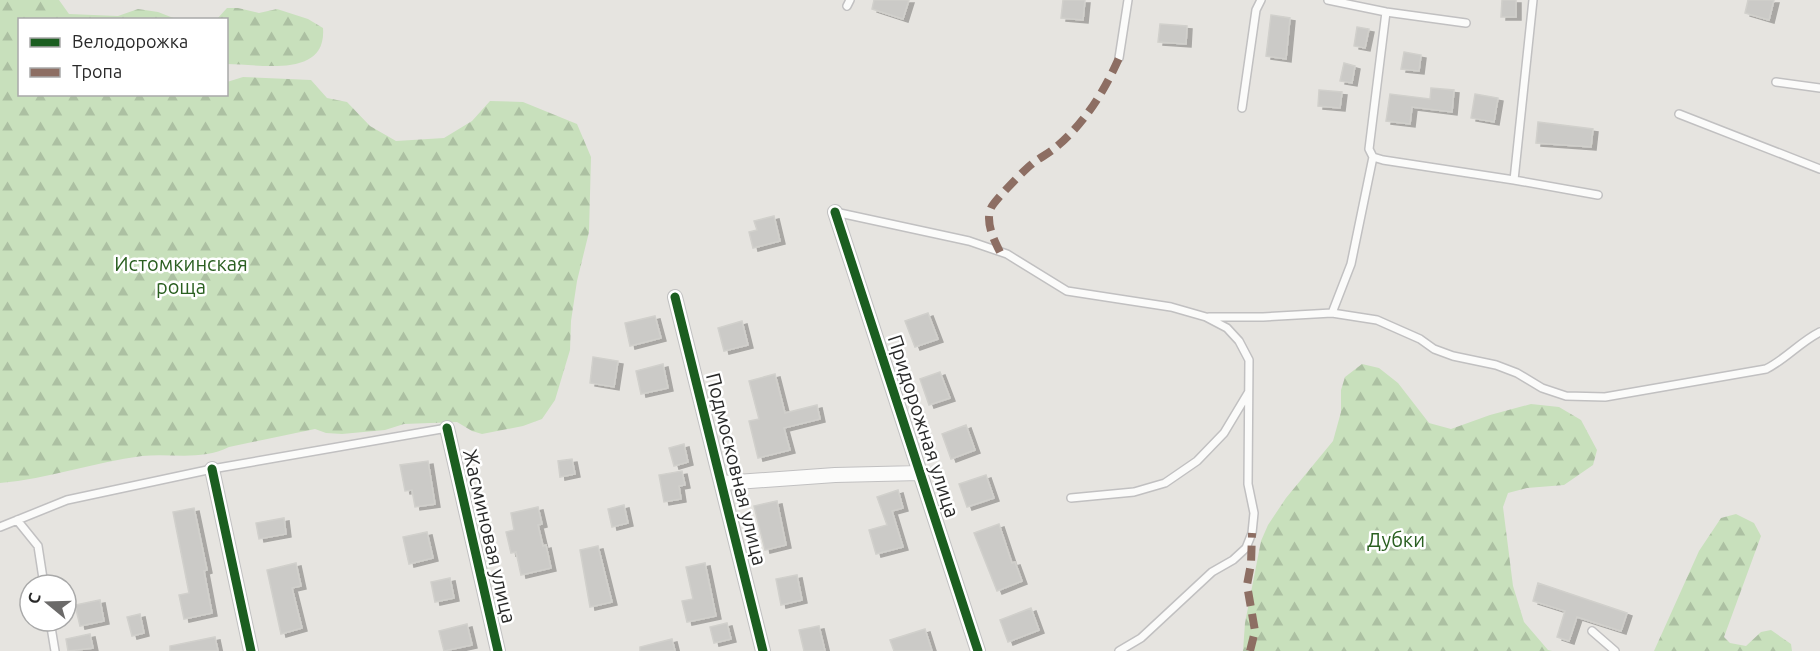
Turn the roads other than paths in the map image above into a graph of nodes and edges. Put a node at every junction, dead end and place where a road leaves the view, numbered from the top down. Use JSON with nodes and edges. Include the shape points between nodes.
{"nodes":[{"id":1,"x":1128,"y":0,"type":"edge"},
{"id":2,"x":1261,"y":0,"type":"edge"},
{"id":3,"x":1328,"y":0,"type":"edge"},
{"id":4,"x":1533,"y":0,"type":"edge"},
{"id":5,"x":1386,"y":12,"type":"junction"},
{"id":6,"x":1466,"y":23,"type":"dead end"},
{"id":7,"x":1119,"y":58,"type":"dead end"},
{"id":8,"x":1776,"y":82,"type":"dead end"},
{"id":9,"x":1820,"y":88,"type":"edge"},
{"id":10,"x":1242,"y":108,"type":"dead end"},
{"id":11,"x":1680,"y":114,"type":"dead end"},
{"id":12,"x":1373,"y":157,"type":"junction"},
{"id":13,"x":1820,"y":169,"type":"edge"},
{"id":14,"x":1514,"y":180,"type":"junction"},
{"id":15,"x":1598,"y":195,"type":"dead end"},
{"id":16,"x":835,"y":212,"type":"joint"},
{"id":17,"x":675,"y":297,"type":"dead end"},
{"id":18,"x":1332,"y":313,"type":"junction"},
{"id":19,"x":1206,"y":317,"type":"junction"},
{"id":20,"x":1820,"y":332,"type":"edge"},
{"id":21,"x":1249,"y":392,"type":"junction"},
{"id":22,"x":447,"y":428,"type":"joint"},
{"id":23,"x":212,"y":469,"type":"junction"},
{"id":24,"x":920,"y":473,"type":"junction"},
{"id":25,"x":723,"y":483,"type":"junction"},
{"id":26,"x":1071,"y":498,"type":"dead end"},
{"id":27,"x":17,"y":520,"type":"junction"},
{"id":28,"x":0,"y":527,"type":"edge"},
{"id":29,"x":42,"y":573,"type":"edge"},
{"id":30,"x":1592,"y":631,"type":"dead end"},
{"id":31,"x":52,"y":633,"type":"edge"},
{"id":32,"x":56,"y":651,"type":"edge"},
{"id":33,"x":251,"y":651,"type":"edge"},
{"id":34,"x":498,"y":651,"type":"edge"},
{"id":35,"x":763,"y":651,"type":"edge"},
{"id":36,"x":978,"y":651,"type":"edge"},
{"id":37,"x":1119,"y":651,"type":"edge"},
{"id":38,"x":1615,"y":651,"type":"edge"}],
"edges":[{"from":1,"to":7,"type":"lane"},
{"from":2,"to":10,"type":"lane","via":[[1256,10]]},
{"from":3,"to":5,"type":"lane"},
{"from":4,"to":14,"type":"lane"},
{"from":5,"to":6,"type":"lane"},
{"from":5,"to":12,"type":"lane","via":[[1369,149]]},
{"from":8,"to":9,"type":"lane"},
{"from":11,"to":13,"type":"lane"},
{"from":12,"to":14,"type":"lane"},
{"from":12,"to":18,"type":"lane","via":[[1351,264]]},
{"from":14,"to":15,"type":"lane"},
{"from":16,"to":19,"type":"lane","via":[[1007,254],[1067,291],[1171,307]]},
{"from":16,"to":24,"type":"street","name":"Придорожная улица"},
{"from":17,"to":25,"type":"street","name":"Подмосковная улица"},
{"from":18,"to":19,"type":"lane"},
{"from":18,"to":20,"type":"lane","via":[[1377,320],[1434,349],[1496,364],[1566,396],[1605,397],[1766,369]]},
{"from":19,"to":21,"type":"lane","via":[[1227,328],[1239,341],[1249,360]]},
{"from":21,"to":26,"type":"lane","via":[[1224,433],[1197,461],[1165,483],[1134,492]]},
{"from":21,"to":37,"type":"lane","via":[[1248,484],[1254,513],[1246,548],[1212,572],[1141,638]]},
{"from":22,"to":23,"type":"lane"},
{"from":22,"to":34,"type":"street","name":"Жасминовая улица"},
{"from":23,"to":27,"type":"lane","via":[[67,500]]},
{"from":23,"to":33,"type":"street"},
{"from":24,"to":25,"type":"street"},
{"from":24,"to":36,"type":"street","name":"Придорожная улица"},
{"from":25,"to":35,"type":"street","name":"Подмосковная улица"},
{"from":27,"to":28,"type":"lane"},
{"from":27,"to":29,"type":"lane","via":[[38,546]]},
{"from":30,"to":38,"type":"lane"},
{"from":31,"to":32,"type":"lane"}]}
